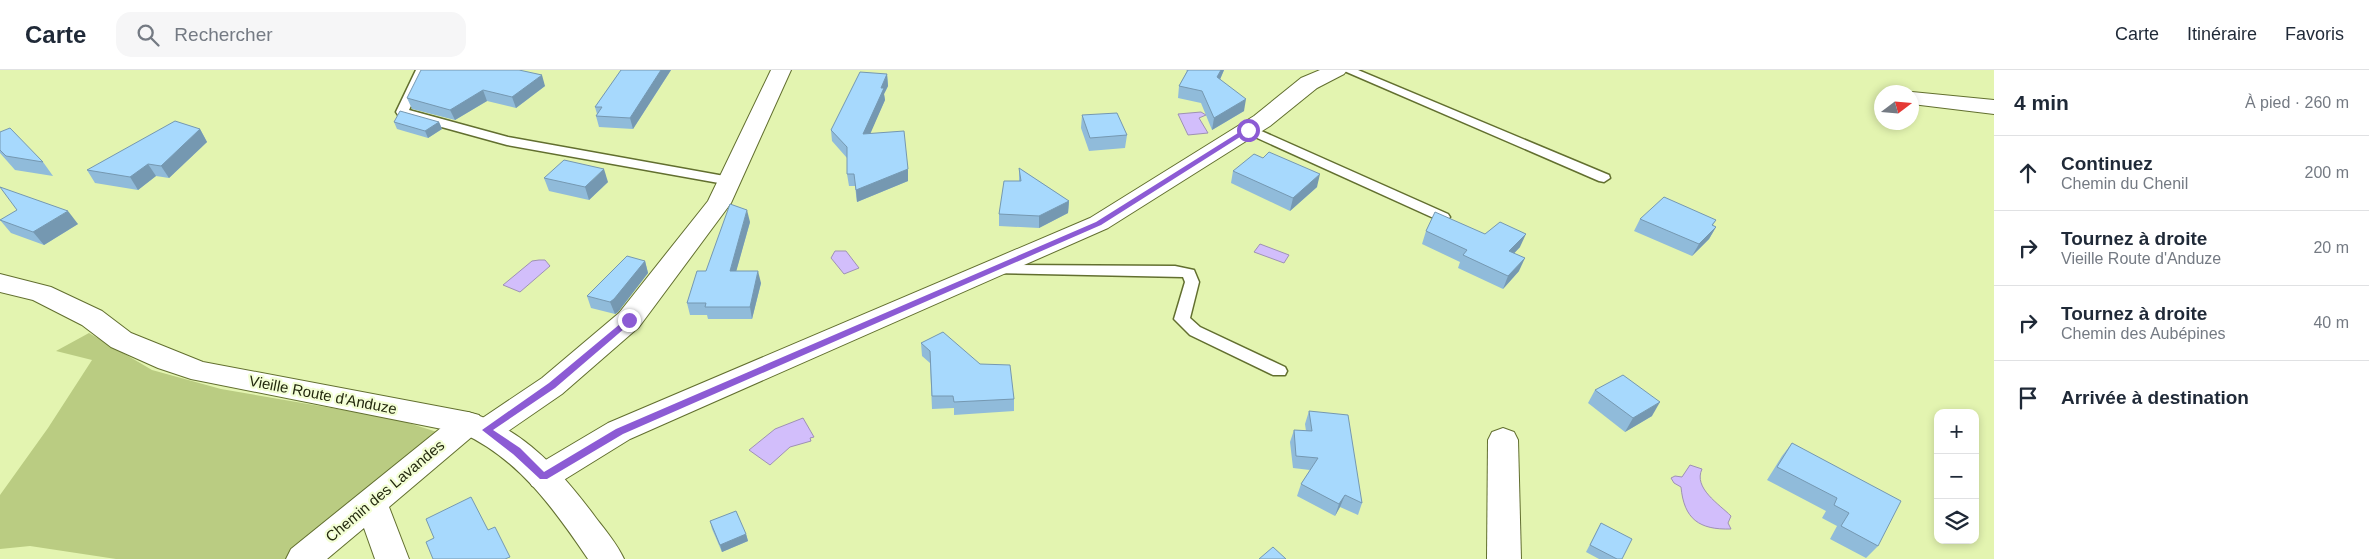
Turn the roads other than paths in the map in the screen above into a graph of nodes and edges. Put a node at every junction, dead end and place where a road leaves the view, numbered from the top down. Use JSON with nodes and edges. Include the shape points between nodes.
{"nodes":[{"id":1,"x":422,"y":70,"type":"edge"},
{"id":2,"x":781,"y":70,"type":"edge"},
{"id":3,"x":1337,"y":70,"type":"edge"},
{"id":4,"x":1348,"y":70,"type":"edge"},
{"id":5,"x":1919,"y":99,"type":"edge"},
{"id":6,"x":1994,"y":107,"type":"edge"},
{"id":7,"x":1248,"y":130,"type":"junction"},
{"id":8,"x":1604,"y":178,"type":"dead end"},
{"id":9,"x":730,"y":181,"type":"junction"},
{"id":10,"x":1443,"y":217,"type":"edge"},
{"id":11,"x":994,"y":270,"type":"junction"},
{"id":12,"x":0,"y":282,"type":"edge"},
{"id":13,"x":1279,"y":371,"type":"dead end"},
{"id":14,"x":477,"y":426,"type":"junction"},
{"id":15,"x":1503,"y":440,"type":"dead end"},
{"id":16,"x":543,"y":477,"type":"junction"},
{"id":17,"x":371,"y":503,"type":"junction"},
{"id":18,"x":303,"y":559,"type":"edge"},
{"id":19,"x":392,"y":559,"type":"edge"},
{"id":20,"x":607,"y":559,"type":"edge"},
{"id":21,"x":1504,"y":559,"type":"edge"}],
"edges":[{"from":1,"to":9,"type":"lane","via":[[402,112],[507,141]]},
{"from":2,"to":9,"type":"street","name":"Chemin des Lavandes"},
{"from":3,"to":7,"type":"street","via":[[1308,83]]},
{"from":4,"to":8,"type":"lane"},
{"from":5,"to":6,"type":"street"},
{"from":7,"to":10,"type":"lane"},
{"from":7,"to":11,"type":"street","via":[[1099,223]]},
{"from":9,"to":14,"type":"street","name":"Chemin des Lavandes","via":[[719,203],[629,320],[552,386]]},
{"from":11,"to":13,"type":"lane","via":[[1189,273],[1192,282],[1182,319],[1195,331]]},
{"from":11,"to":16,"type":"street","via":[[619,431]]},
{"from":12,"to":14,"type":"street","name":"Vieille Route d'Anduze","via":[[41,293],[92,318],[121,340],[201,372]]},
{"from":14,"to":16,"type":"street","name":"Vieille Route d'Anduze","via":[[516,451]]},
{"from":14,"to":17,"type":"street","name":"Chemin des Lavandes"},
{"from":15,"to":21,"type":"street"},
{"from":16,"to":20,"type":"street","name":"Vieille Route d'Anduze"},
{"from":17,"to":18,"type":"street","name":"Chemin des Lavandes"},
{"from":17,"to":19,"type":"street"}]}
